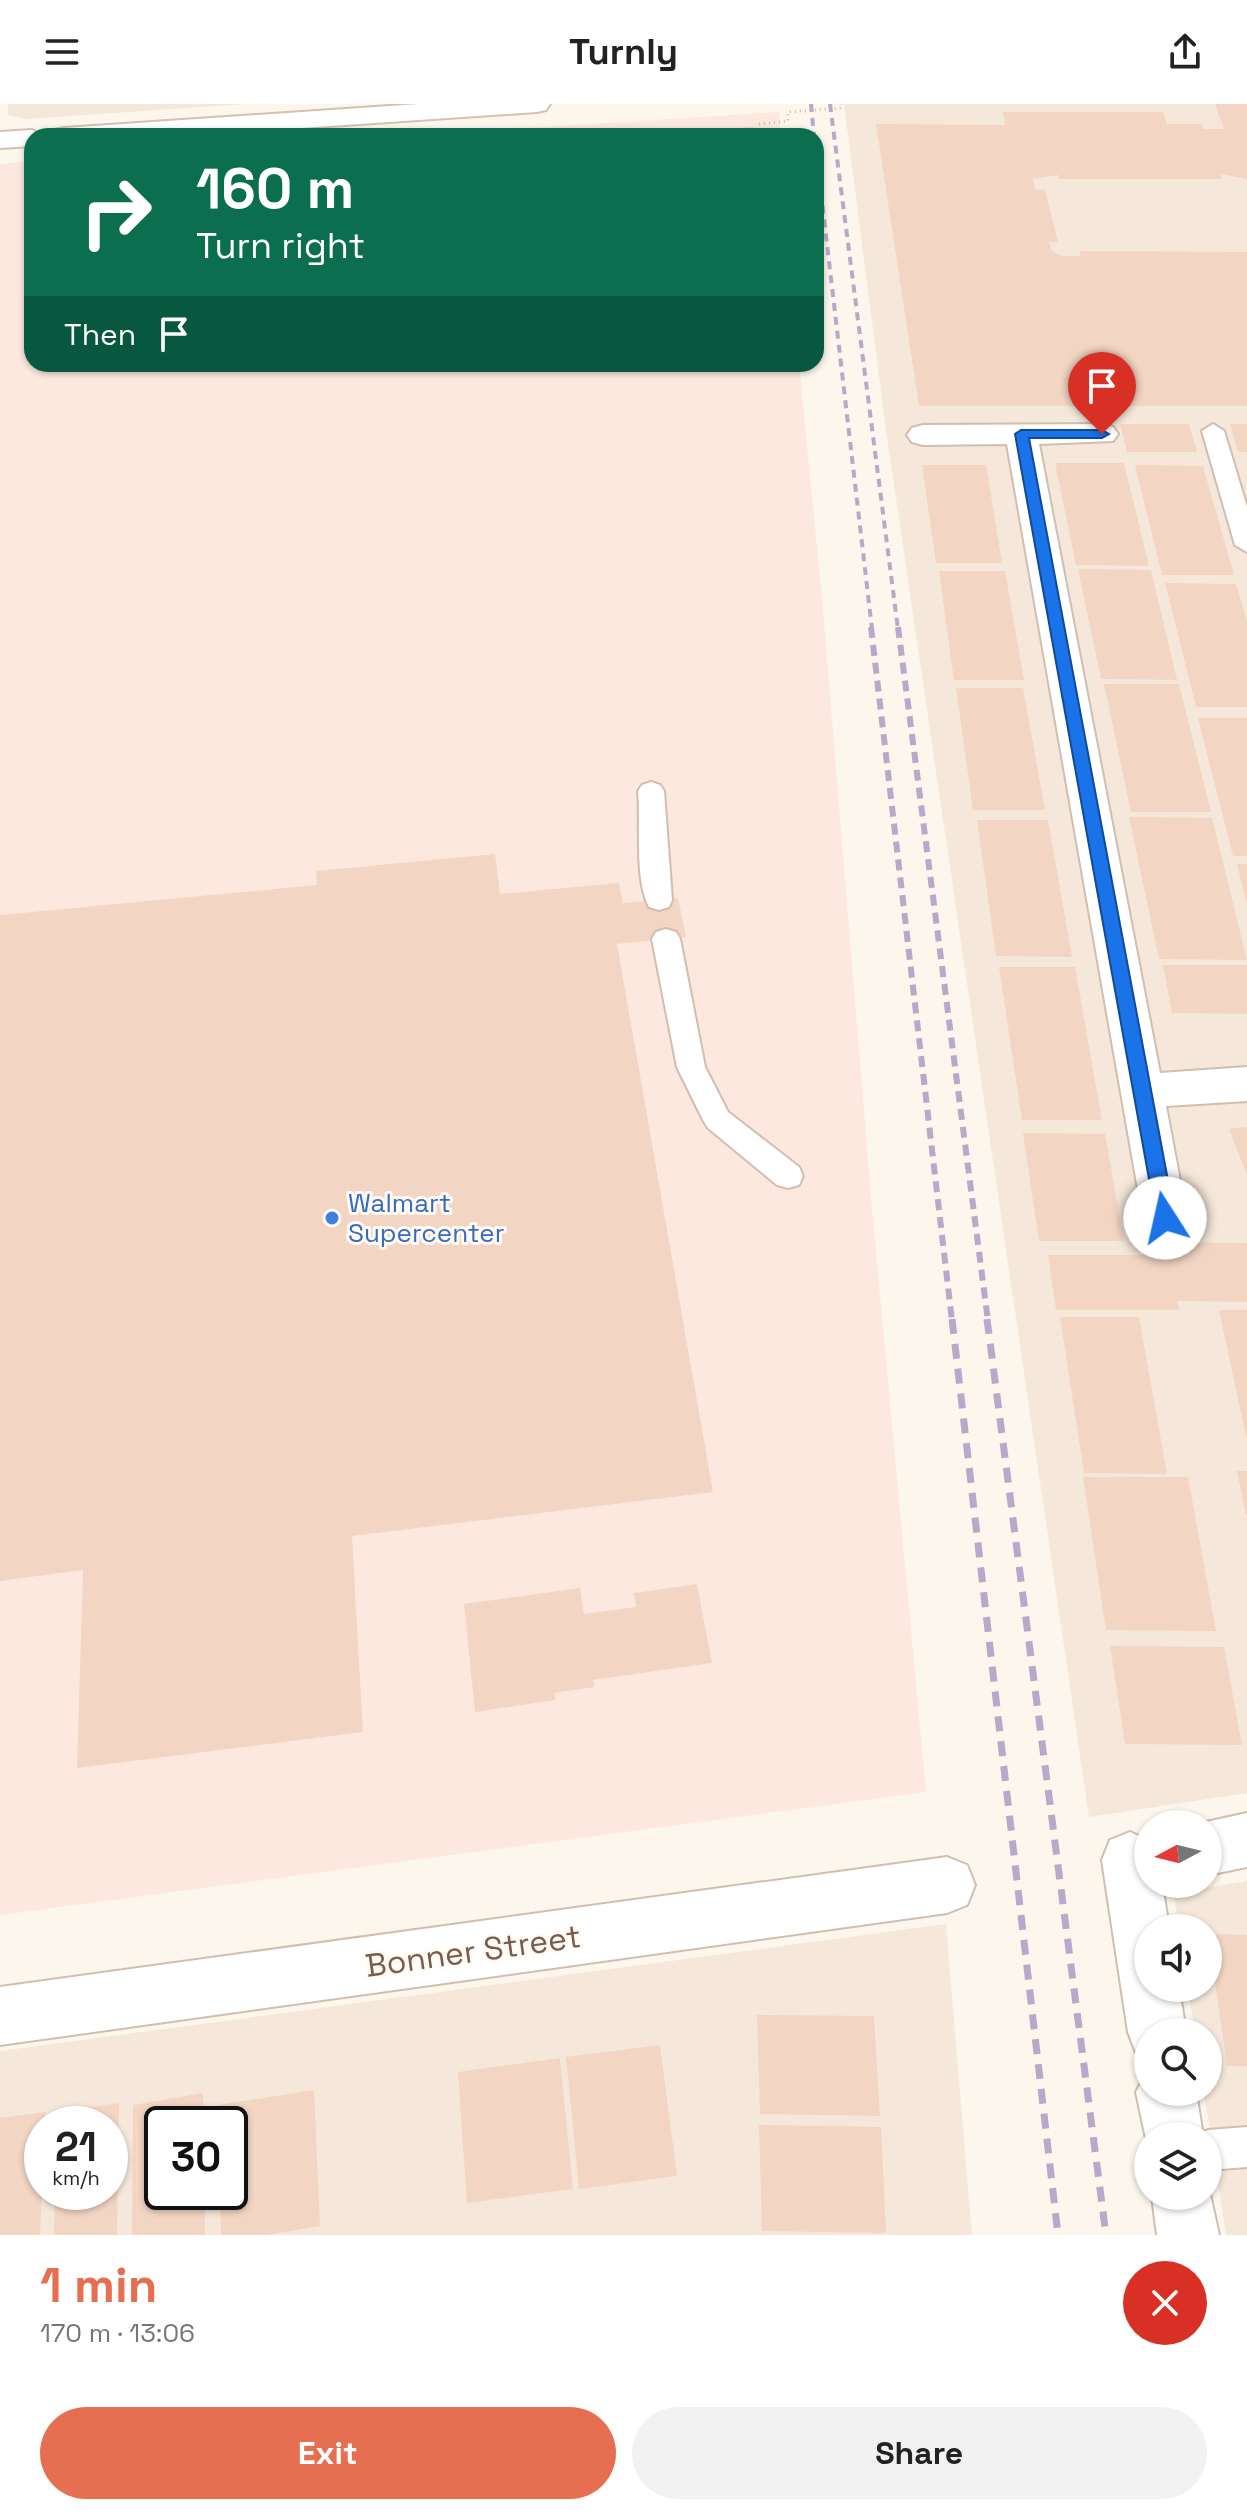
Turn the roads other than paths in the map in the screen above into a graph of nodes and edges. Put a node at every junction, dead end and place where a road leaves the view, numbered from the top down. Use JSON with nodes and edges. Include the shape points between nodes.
{"nodes":[{"id":1,"x":537,"y":104,"type":"edge"},
{"id":2,"x":182,"y":128,"type":"edge"},
{"id":3,"x":24,"y":138,"type":"edge"},
{"id":4,"x":0,"y":140,"type":"edge"},
{"id":5,"x":1213,"y":431,"type":"dead end"},
{"id":6,"x":1021,"y":434,"type":"junction"},
{"id":7,"x":1102,"y":434,"type":"dead end"},
{"id":8,"x":923,"y":435,"type":"dead end"},
{"id":9,"x":1243,"y":518,"type":"edge"},
{"id":10,"x":1247,"y":545,"type":"edge"},
{"id":11,"x":651,"y":791,"type":"dead end"},
{"id":12,"x":659,"y":900,"type":"dead end"},
{"id":13,"x":666,"y":939,"type":"dead end"},
{"id":14,"x":1247,"y":1084,"type":"edge"},
{"id":15,"x":1142,"y":1091,"type":"junction"},
{"id":16,"x":788,"y":1176,"type":"dead end"},
{"id":17,"x":1165,"y":1218,"type":"dead end"},
{"id":18,"x":1247,"y":1840,"type":"edge"},
{"id":19,"x":1222,"y":1844,"type":"edge"},
{"id":20,"x":1127,"y":1860,"type":"edge"},
{"id":21,"x":947,"y":1885,"type":"dead end"},
{"id":22,"x":1137,"y":1914,"type":"edge"},
{"id":23,"x":0,"y":2016,"type":"edge"},
{"id":24,"x":1247,"y":2147,"type":"edge"},
{"id":25,"x":1222,"y":2149,"type":"edge"},
{"id":26,"x":1184,"y":2210,"type":"edge"},
{"id":27,"x":1188,"y":2235,"type":"edge"}],
"edges":[{"from":1,"to":2,"type":"street"},
{"from":3,"to":4,"type":"street"},
{"from":5,"to":9,"type":"lane"},
{"from":6,"to":7,"type":"street"},
{"from":6,"to":8,"type":"street"},
{"from":6,"to":15,"type":"street"},
{"from":9,"to":10,"type":"lane"},
{"from":11,"to":12,"type":"lane","via":[[652,866]]},
{"from":13,"to":16,"type":"lane","via":[[691,1067],[718,1120]]},
{"from":14,"to":15,"type":"street"},
{"from":15,"to":17,"type":"street"},
{"from":18,"to":19,"type":"street"},
{"from":20,"to":22,"type":"street"},
{"from":21,"to":23,"type":"street","name":"Bonner Street"},
{"from":24,"to":25,"type":"lane"},
{"from":26,"to":27,"type":"street"}]}
